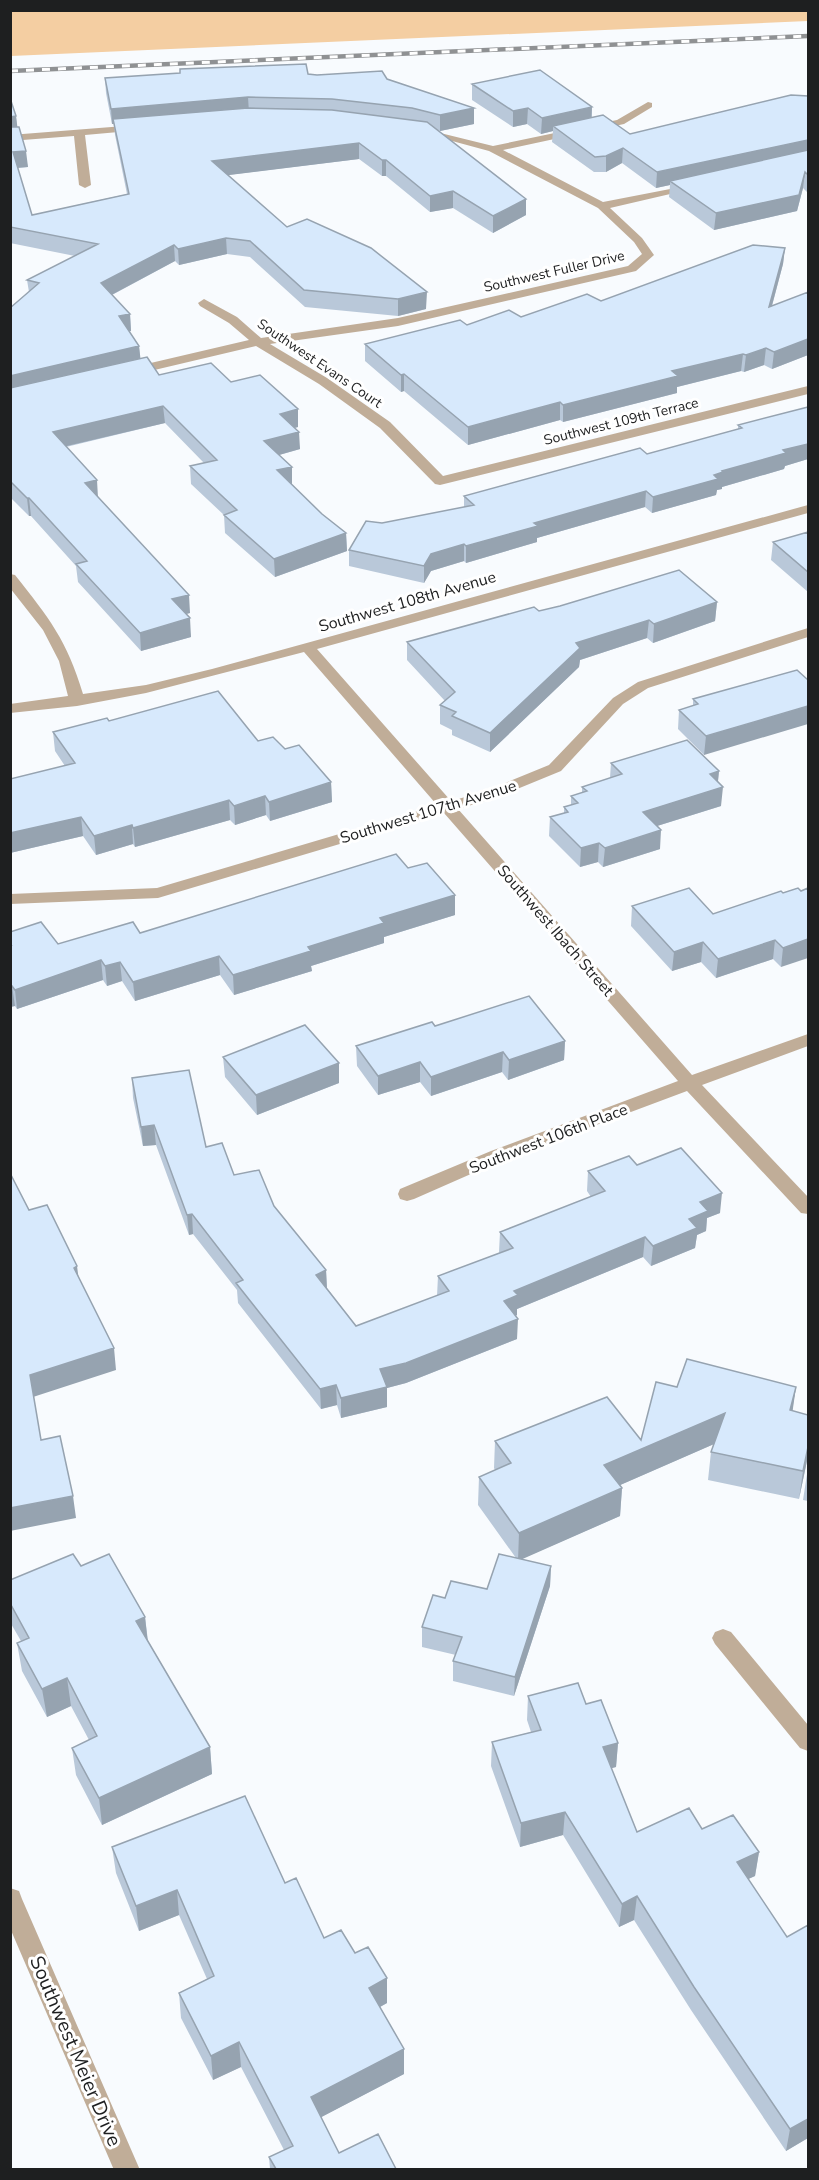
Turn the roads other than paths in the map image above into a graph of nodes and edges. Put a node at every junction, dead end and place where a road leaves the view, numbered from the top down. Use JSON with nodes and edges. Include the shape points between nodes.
{"nodes":[{"id":1,"x":648,"y":105,"type":"dead end"},
{"id":2,"x":147,"y":127,"type":"edge"},
{"id":3,"x":412,"y":129,"type":"edge"},
{"id":4,"x":79,"y":133,"type":"junction"},
{"id":5,"x":10,"y":138,"type":"edge"},
{"id":6,"x":493,"y":149,"type":"junction"},
{"id":7,"x":705,"y":183,"type":"edge"},
{"id":8,"x":85,"y":185,"type":"dead end"},
{"id":9,"x":602,"y":206,"type":"junction"},
{"id":10,"x":204,"y":303,"type":"dead end"},
{"id":11,"x":258,"y":342,"type":"junction"},
{"id":12,"x":112,"y":376,"type":"edge"},
{"id":13,"x":808,"y":390,"type":"edge"},
{"id":14,"x":440,"y":481,"type":"joint"},
{"id":15,"x":808,"y":509,"type":"edge"},
{"id":16,"x":10,"y":578,"type":"edge"},
{"id":17,"x":808,"y":632,"type":"edge"},
{"id":18,"x":308,"y":648,"type":"junction"},
{"id":19,"x":77,"y":701,"type":"junction"},
{"id":20,"x":10,"y":709,"type":"edge"},
{"id":21,"x":448,"y":807,"type":"junction"},
{"id":22,"x":10,"y":899,"type":"edge"},
{"id":23,"x":808,"y":1040,"type":"edge"},
{"id":24,"x":690,"y":1084,"type":"junction"},
{"id":25,"x":407,"y":1194,"type":"dead end"},
{"id":26,"x":808,"y":1208,"type":"edge"},
{"id":27,"x":723,"y":1638,"type":"dead end"},
{"id":28,"x":808,"y":1741,"type":"edge"},
{"id":29,"x":10,"y":1899,"type":"edge"},
{"id":30,"x":128,"y":2169,"type":"edge"}],
"edges":[{"from":1,"to":6,"type":"street","via":[[620,122]]},
{"from":2,"to":4,"type":"street"},
{"from":3,"to":6,"type":"street","name":"Southwest Fuller Drive"},
{"from":4,"to":5,"type":"street"},
{"from":4,"to":8,"type":"street"},
{"from":6,"to":9,"type":"street","name":"Southwest Fuller Drive"},
{"from":7,"to":9,"type":"street"},
{"from":9,"to":11,"type":"street","name":"Southwest Fuller Drive","via":[[648,255],[632,269],[398,322]]},
{"from":10,"to":11,"type":"street","name":"Southwest Evans Court","via":[[233,320]]},
{"from":11,"to":12,"type":"street","name":"Southwest Fuller Drive"},
{"from":11,"to":14,"type":"street","name":"Southwest Evans Court","via":[[385,425]]},
{"from":13,"to":14,"type":"street","name":"Southwest 109th Terrace"},
{"from":15,"to":18,"type":"street","name":"Southwest 108th Avenue"},
{"from":16,"to":19,"type":"street","via":[[50,629],[66,661]]},
{"from":17,"to":21,"type":"street","name":"Southwest 107th Avenue","via":[[643,685],[618,701],[555,768]]},
{"from":18,"to":19,"type":"street","name":"Southwest 108th Avenue","via":[[146,689]]},
{"from":18,"to":21,"type":"street","name":"Southwest Ibach Street"},
{"from":19,"to":20,"type":"street","name":"Southwest 108th Avenue"},
{"from":21,"to":22,"type":"street","name":"Southwest 107th Avenue","via":[[158,893]]},
{"from":21,"to":24,"type":"street","name":"Southwest Ibach Street"},
{"from":23,"to":24,"type":"street","name":"Southwest 106th Place"},
{"from":24,"to":25,"type":"street","name":"Southwest 106th Place","via":[[498,1155]]},
{"from":24,"to":26,"type":"street","name":"Southwest Ibach Street"},
{"from":27,"to":28,"type":"street"},
{"from":29,"to":30,"type":"street","name":"Southwest Meier Drive"}]}
